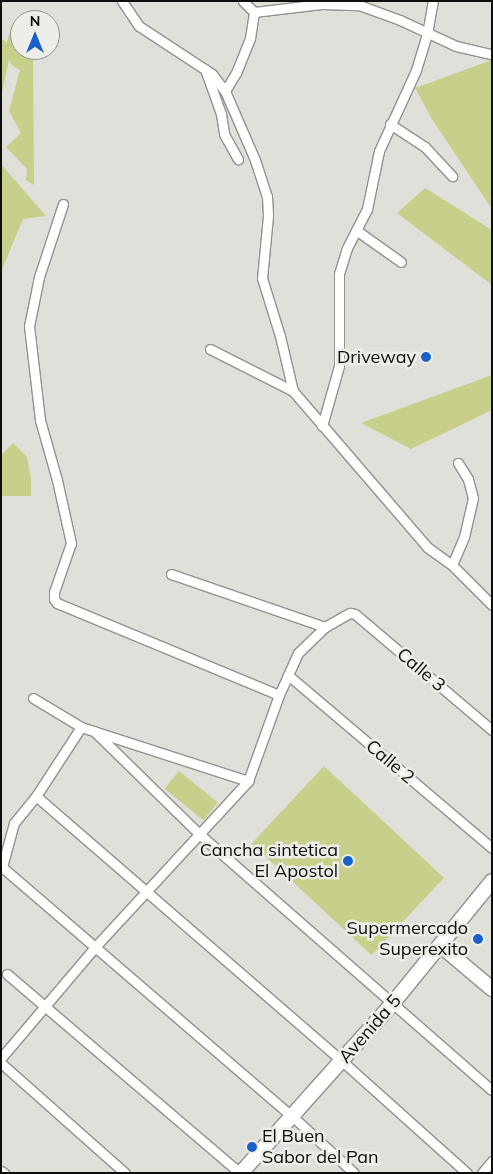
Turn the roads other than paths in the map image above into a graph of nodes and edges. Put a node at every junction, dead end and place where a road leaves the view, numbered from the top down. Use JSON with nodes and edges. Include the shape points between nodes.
{"nodes":[{"id":1,"x":122,"y":1,"type":"edge"},
{"id":2,"x":243,"y":1,"type":"edge"},
{"id":3,"x":433,"y":1,"type":"edge"},
{"id":4,"x":254,"y":12,"type":"junction"},
{"id":5,"x":427,"y":34,"type":"junction"},
{"id":6,"x":492,"y":54,"type":"edge"},
{"id":7,"x":205,"y":69,"type":"junction"},
{"id":8,"x":225,"y":92,"type":"junction"},
{"id":9,"x":390,"y":124,"type":"junction"},
{"id":10,"x":238,"y":159,"type":"dead end"},
{"id":11,"x":452,"y":176,"type":"dead end"},
{"id":12,"x":63,"y":204,"type":"dead end"},
{"id":13,"x":356,"y":230,"type":"junction"},
{"id":14,"x":401,"y":262,"type":"dead end"},
{"id":15,"x":210,"y":349,"type":"dead end"},
{"id":16,"x":293,"y":391,"type":"junction"},
{"id":17,"x":322,"y":426,"type":"junction"},
{"id":18,"x":458,"y":463,"type":"dead end"},
{"id":19,"x":452,"y":565,"type":"junction"},
{"id":20,"x":171,"y":574,"type":"dead end"},
{"id":21,"x":492,"y":605,"type":"edge"},
{"id":22,"x":325,"y":627,"type":"junction"},
{"id":23,"x":288,"y":675,"type":"junction"},
{"id":24,"x":280,"y":696,"type":"junction"},
{"id":25,"x":33,"y":698,"type":"dead end"},
{"id":26,"x":82,"y":727,"type":"junction"},
{"id":27,"x":492,"y":730,"type":"edge"},
{"id":28,"x":94,"y":731,"type":"junction"},
{"id":29,"x":248,"y":781,"type":"junction"},
{"id":30,"x":36,"y":796,"type":"junction"},
{"id":31,"x":198,"y":833,"type":"junction"},
{"id":32,"x":492,"y":848,"type":"edge"},
{"id":33,"x":492,"y":881,"type":"edge"},
{"id":34,"x":146,"y":893,"type":"junction"},
{"id":35,"x":441,"y":946,"type":"junction"},
{"id":36,"x":94,"y":947,"type":"junction"},
{"id":37,"x":7,"y":974,"type":"dead end"},
{"id":38,"x":492,"y":989,"type":"edge"},
{"id":39,"x":393,"y":1003,"type":"junction"},
{"id":40,"x":46,"y":1008,"type":"junction"},
{"id":41,"x":1,"y":1058,"type":"edge"},
{"id":42,"x":342,"y":1061,"type":"junction"},
{"id":43,"x":1,"y":1063,"type":"edge"},
{"id":44,"x":492,"y":1090,"type":"edge"},
{"id":45,"x":292,"y":1116,"type":"junction"},
{"id":46,"x":492,"y":1161,"type":"edge"},
{"id":47,"x":125,"y":1173,"type":"edge"},
{"id":48,"x":240,"y":1173,"type":"edge"},
{"id":49,"x":354,"y":1173,"type":"edge"},
{"id":50,"x":467,"y":1173,"type":"edge"},
{"id":51,"x":482,"y":1173,"type":"edge"}],
"edges":[{"from":1,"to":7,"type":"street","via":[[139,26]]},
{"from":2,"to":4,"type":"street"},
{"from":3,"to":5,"type":"street"},
{"from":4,"to":5,"type":"street","via":[[322,4],[359,5]]},
{"from":4,"to":8,"type":"street","via":[[250,38]]},
{"from":5,"to":6,"type":"street","via":[[456,46]]},
{"from":5,"to":9,"type":"street","via":[[416,70]]},
{"from":7,"to":8,"type":"street"},
{"from":7,"to":10,"type":"street","via":[[221,114],[224,134]]},
{"from":8,"to":16,"type":"street","via":[[267,196],[262,278]]},
{"from":9,"to":11,"type":"street","via":[[426,148]]},
{"from":9,"to":13,"type":"street","via":[[379,151],[367,210]]},
{"from":12,"to":24,"type":"street","via":[[39,277],[29,326],[40,420],[58,480],[70,543],[54,599]]},
{"from":13,"to":14,"type":"street"},
{"from":13,"to":17,"type":"street","via":[[339,274],[339,366]]},
{"from":15,"to":16,"type":"street"},
{"from":16,"to":17,"type":"street"},
{"from":17,"to":19,"type":"street","via":[[426,547]]},
{"from":18,"to":19,"type":"street","via":[[468,479],[473,498],[464,537]]},
{"from":19,"to":21,"type":"street"},
{"from":20,"to":22,"type":"street"},
{"from":22,"to":23,"type":"street","via":[[298,653]]},
{"from":22,"to":27,"type":"street","name":"Calle 3","via":[[350,613],[355,614]]},
{"from":23,"to":24,"type":"street"},
{"from":23,"to":32,"type":"street","name":"Calle 2"},
{"from":24,"to":29,"type":"street"},
{"from":25,"to":26,"type":"street"},
{"from":26,"to":28,"type":"street"},
{"from":26,"to":30,"type":"street"},
{"from":28,"to":29,"type":"street"},
{"from":28,"to":31,"type":"street"},
{"from":29,"to":31,"type":"street"},
{"from":30,"to":34,"type":"street"},
{"from":30,"to":36,"type":"street","via":[[14,823],[2,866]]},
{"from":31,"to":34,"type":"street"},
{"from":31,"to":39,"type":"street"},
{"from":33,"to":35,"type":"street","name":"Avenida 5"},
{"from":34,"to":36,"type":"street"},
{"from":34,"to":42,"type":"street"},
{"from":35,"to":38,"type":"street"},
{"from":35,"to":39,"type":"street","name":"Avenida 5"},
{"from":36,"to":40,"type":"street"},
{"from":36,"to":45,"type":"street"},
{"from":37,"to":40,"type":"street"},
{"from":39,"to":42,"type":"street","name":"Avenida 5"},
{"from":39,"to":44,"type":"street"},
{"from":40,"to":41,"type":"street"},
{"from":40,"to":48,"type":"street"},
{"from":42,"to":45,"type":"street","name":"Avenida 5"},
{"from":42,"to":50,"type":"street"},
{"from":43,"to":47,"type":"street"},
{"from":45,"to":48,"type":"street","name":"Avenida 5"},
{"from":45,"to":49,"type":"street"},
{"from":46,"to":51,"type":"street"}]}
